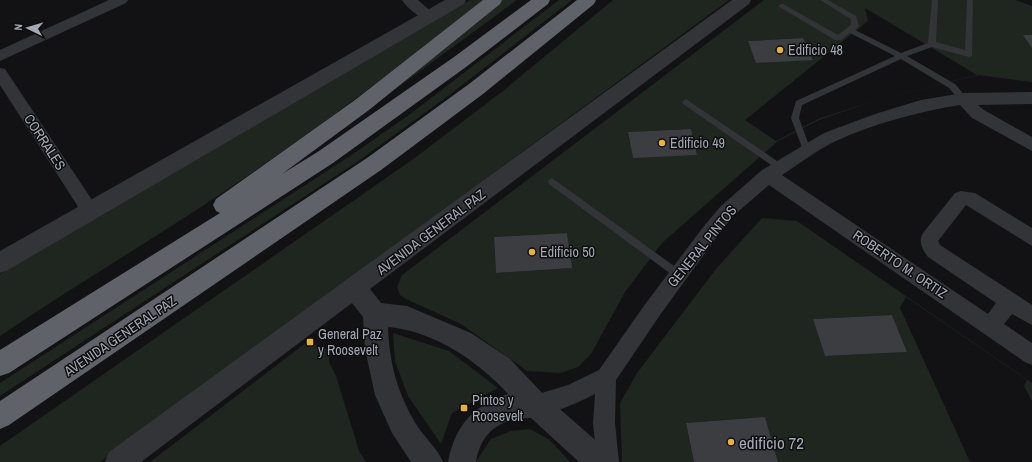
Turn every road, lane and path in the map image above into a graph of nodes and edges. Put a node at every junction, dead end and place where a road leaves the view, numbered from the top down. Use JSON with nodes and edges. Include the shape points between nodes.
{"nodes":[{"id":1,"x":121,"y":0,"type":"edge"},
{"id":2,"x":409,"y":0,"type":"edge"},
{"id":3,"x":458,"y":0,"type":"edge"},
{"id":4,"x":494,"y":0,"type":"edge"},
{"id":5,"x":542,"y":0,"type":"edge"},
{"id":6,"x":588,"y":0,"type":"edge"},
{"id":7,"x":743,"y":0,"type":"edge"},
{"id":8,"x":823,"y":0,"type":"edge"},
{"id":9,"x":934,"y":0,"type":"edge"},
{"id":10,"x":970,"y":0,"type":"edge"},
{"id":11,"x":781,"y":6,"type":"dead end"},
{"id":12,"x":429,"y":16,"type":"junction"},
{"id":13,"x":849,"y":30,"type":"junction"},
{"id":14,"x":932,"y":44,"type":"junction"},
{"id":15,"x":0,"y":56,"type":"edge"},
{"id":16,"x":901,"y":56,"type":"junction"},
{"id":17,"x":0,"y":73,"type":"edge"},
{"id":18,"x":1032,"y":98,"type":"edge"},
{"id":19,"x":963,"y":99,"type":"junction"},
{"id":20,"x":686,"y":102,"type":"dead end"},
{"id":21,"x":1032,"y":145,"type":"edge"},
{"id":22,"x":807,"y":151,"type":"junction"},
{"id":23,"x":774,"y":171,"type":"junction"},
{"id":24,"x":552,"y":182,"type":"dead end"},
{"id":25,"x":90,"y":211,"type":"junction"},
{"id":26,"x":1032,"y":238,"type":"edge"},
{"id":27,"x":0,"y":263,"type":"edge"},
{"id":28,"x":678,"y":274,"type":"junction"},
{"id":29,"x":354,"y":289,"type":"junction"},
{"id":30,"x":1010,"y":301,"type":"junction"},
{"id":31,"x":375,"y":314,"type":"junction"},
{"id":32,"x":1032,"y":316,"type":"edge"},
{"id":33,"x":991,"y":325,"type":"junction"},
{"id":34,"x":43,"y":337,"type":"junction"},
{"id":35,"x":1032,"y":355,"type":"edge"},
{"id":36,"x":0,"y":364,"type":"edge"},
{"id":37,"x":606,"y":377,"type":"junction"},
{"id":38,"x":536,"y":405,"type":"junction"},
{"id":39,"x":0,"y":416,"type":"edge"},
{"id":40,"x":119,"y":462,"type":"edge"},
{"id":41,"x":429,"y":462,"type":"edge"},
{"id":42,"x":462,"y":462,"type":"edge"},
{"id":43,"x":599,"y":462,"type":"edge"},
{"id":44,"x":608,"y":462,"type":"edge"}],
"edges":[{"from":1,"to":15,"type":"street"},
{"from":2,"to":12,"type":"street"},
{"from":3,"to":12,"type":"street"},
{"from":4,"to":34,"type":"highway","via":[[362,105]]},
{"from":5,"to":34,"type":"highway","via":[[460,62],[332,152]]},
{"from":6,"to":39,"type":"highway","name":"AVENIDA GENERAL PAZ","via":[[476,89],[374,164]]},
{"from":7,"to":29,"type":"street","name":"AVENIDA GENERAL PAZ"},
{"from":8,"to":13,"type":"lane","via":[[854,18],[855,26]]},
{"from":9,"to":14,"type":"lane"},
{"from":10,"to":14,"type":"lane","via":[[969,54]]},
{"from":11,"to":13,"type":"lane","via":[[838,38]]},
{"from":12,"to":25,"type":"street"},
{"from":13,"to":16,"type":"lane"},
{"from":14,"to":16,"type":"lane"},
{"from":16,"to":19,"type":"lane","via":[[952,86]]},
{"from":16,"to":22,"type":"lane","via":[[799,103],[795,118]]},
{"from":17,"to":25,"type":"street","name":"CORRALES"},
{"from":18,"to":19,"type":"street","name":"GENERAL PINTOS"},
{"from":19,"to":21,"type":"street","via":[[983,117]]},
{"from":19,"to":22,"type":"street","name":"GENERAL PINTOS","via":[[921,106],[881,118],[830,137]]},
{"from":20,"to":23,"type":"lane"},
{"from":22,"to":23,"type":"street","name":"GENERAL PINTOS"},
{"from":23,"to":28,"type":"street","name":"GENERAL PINTOS","via":[[728,211]]},
{"from":23,"to":33,"type":"street","name":"ROBERTO M. ORTIZ"},
{"from":24,"to":28,"type":"lane"},
{"from":25,"to":27,"type":"street"},
{"from":26,"to":30,"type":"street","via":[[969,198],[961,198],[929,239],[934,251]]},
{"from":28,"to":37,"type":"street","name":"GENERAL PINTOS"},
{"from":29,"to":31,"type":"street"},
{"from":29,"to":40,"type":"street","name":"AVENIDA GENERAL PAZ"},
{"from":30,"to":32,"type":"street"},
{"from":30,"to":33,"type":"street"},
{"from":31,"to":38,"type":"street","via":[[407,317],[462,341],[501,368]]},
{"from":31,"to":41,"type":"street","via":[[377,349],[394,410],[404,432]]},
{"from":33,"to":35,"type":"street","name":"ROBERTO M. ORTIZ"},
{"from":34,"to":36,"type":"highway"},
{"from":37,"to":38,"type":"street","name":"GENERAL PINTOS","via":[[571,396]]},
{"from":37,"to":44,"type":"street","via":[[604,423]]},
{"from":38,"to":42,"type":"street","name":"GENERAL PINTOS","via":[[506,407],[493,413],[480,424],[469,439],[462,454]]},
{"from":38,"to":43,"type":"street"}]}
